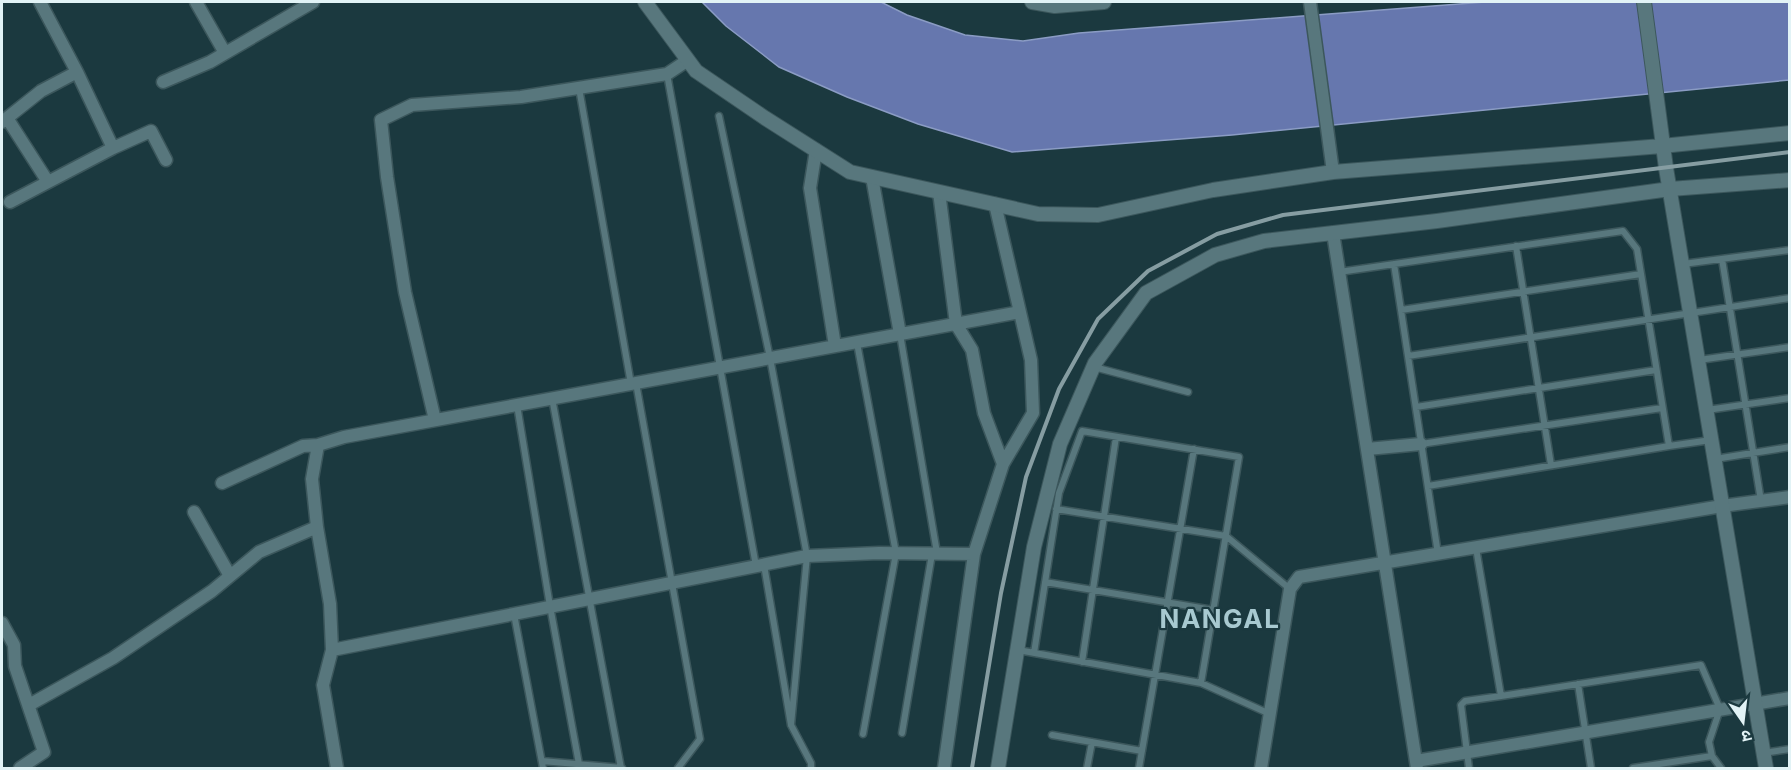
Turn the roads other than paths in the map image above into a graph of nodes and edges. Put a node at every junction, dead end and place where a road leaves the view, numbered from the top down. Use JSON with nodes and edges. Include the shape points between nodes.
{"nodes":[{"id":1,"x":40,"y":2,"type":"edge"},
{"id":2,"x":196,"y":2,"type":"edge"},
{"id":3,"x":313,"y":2,"type":"edge"},
{"id":4,"x":645,"y":2,"type":"edge"},
{"id":5,"x":1032,"y":2,"type":"edge"},
{"id":6,"x":1104,"y":2,"type":"edge"},
{"id":7,"x":1310,"y":2,"type":"edge"},
{"id":8,"x":1644,"y":2,"type":"edge"},
{"id":9,"x":225,"y":53,"type":"junction"},
{"id":10,"x":688,"y":60,"type":"junction"},
{"id":11,"x":77,"y":72,"type":"junction"},
{"id":12,"x":667,"y":74,"type":"junction"},
{"id":13,"x":163,"y":82,"type":"dead end"},
{"id":14,"x":579,"y":88,"type":"junction"},
{"id":15,"x":719,"y":116,"type":"dead end"},
{"id":16,"x":4,"y":120,"type":"edge"},
{"id":17,"x":1790,"y":133,"type":"edge"},
{"id":18,"x":1662,"y":146,"type":"junction"},
{"id":19,"x":113,"y":148,"type":"junction"},
{"id":20,"x":816,"y":150,"type":"junction"},
{"id":21,"x":166,"y":160,"type":"dead end"},
{"id":22,"x":1333,"y":172,"type":"junction"},
{"id":23,"x":872,"y":177,"type":"junction"},
{"id":24,"x":1790,"y":180,"type":"edge"},
{"id":25,"x":48,"y":182,"type":"junction"},
{"id":26,"x":1670,"y":189,"type":"junction"},
{"id":27,"x":939,"y":192,"type":"junction"},
{"id":28,"x":10,"y":202,"type":"dead end"},
{"id":29,"x":994,"y":204,"type":"junction"},
{"id":30,"x":1333,"y":233,"type":"junction"},
{"id":31,"x":1516,"y":246,"type":"junction"},
{"id":32,"x":1790,"y":250,"type":"edge"},
{"id":33,"x":1722,"y":259,"type":"junction"},
{"id":34,"x":1394,"y":264,"type":"junction"},
{"id":35,"x":1682,"y":264,"type":"junction"},
{"id":36,"x":1339,"y":272,"type":"junction"},
{"id":37,"x":1641,"y":274,"type":"junction"},
{"id":38,"x":1523,"y":292,"type":"junction"},
{"id":39,"x":1790,"y":298,"type":"edge"},
{"id":40,"x":1730,"y":307,"type":"junction"},
{"id":41,"x":1401,"y":310,"type":"junction"},
{"id":42,"x":1020,"y":312,"type":"junction"},
{"id":43,"x":1690,"y":313,"type":"junction"},
{"id":44,"x":1648,"y":319,"type":"junction"},
{"id":45,"x":956,"y":324,"type":"junction"},
{"id":46,"x":900,"y":334,"type":"junction"},
{"id":47,"x":1530,"y":338,"type":"junction"},
{"id":48,"x":857,"y":342,"type":"junction"},
{"id":49,"x":835,"y":346,"type":"junction"},
{"id":50,"x":1790,"y":346,"type":"edge"},
{"id":51,"x":1737,"y":354,"type":"junction"},
{"id":52,"x":1408,"y":356,"type":"junction"},
{"id":53,"x":770,"y":358,"type":"junction"},
{"id":54,"x":1698,"y":360,"type":"junction"},
{"id":55,"x":720,"y":367,"type":"junction"},
{"id":56,"x":1093,"y":367,"type":"junction"},
{"id":57,"x":1656,"y":370,"type":"junction"},
{"id":58,"x":634,"y":383,"type":"junction"},
{"id":59,"x":1538,"y":388,"type":"junction"},
{"id":60,"x":1188,"y":392,"type":"dead end"},
{"id":61,"x":552,"y":398,"type":"junction"},
{"id":62,"x":1790,"y":398,"type":"edge"},
{"id":63,"x":1745,"y":404,"type":"junction"},
{"id":64,"x":517,"y":405,"type":"junction"},
{"id":65,"x":1416,"y":407,"type":"junction"},
{"id":66,"x":1662,"y":408,"type":"junction"},
{"id":67,"x":1706,"y":410,"type":"junction"},
{"id":68,"x":435,"y":420,"type":"junction"},
{"id":69,"x":1544,"y":426,"type":"junction"},
{"id":70,"x":1116,"y":436,"type":"junction"},
{"id":71,"x":1712,"y":440,"type":"junction"},
{"id":72,"x":1420,"y":444,"type":"junction"},
{"id":73,"x":318,"y":445,"type":"junction"},
{"id":74,"x":1668,"y":446,"type":"junction"},
{"id":75,"x":1790,"y":447,"type":"edge"},
{"id":76,"x":1194,"y":449,"type":"junction"},
{"id":77,"x":1366,"y":449,"type":"junction"},
{"id":78,"x":1753,"y":453,"type":"junction"},
{"id":79,"x":1715,"y":459,"type":"junction"},
{"id":80,"x":1004,"y":464,"type":"junction"},
{"id":81,"x":1551,"y":465,"type":"junction"},
{"id":82,"x":222,"y":483,"type":"dead end"},
{"id":83,"x":1428,"y":486,"type":"junction"},
{"id":84,"x":1790,"y":496,"type":"edge"},
{"id":85,"x":1761,"y":501,"type":"junction"},
{"id":86,"x":1722,"y":506,"type":"junction"},
{"id":87,"x":1056,"y":509,"type":"junction"},
{"id":88,"x":194,"y":512,"type":"dead end"},
{"id":89,"x":1104,"y":517,"type":"junction"},
{"id":90,"x":317,"y":527,"type":"junction"},
{"id":91,"x":1180,"y":529,"type":"junction"},
{"id":92,"x":1226,"y":536,"type":"junction"},
{"id":93,"x":1476,"y":548,"type":"junction"},
{"id":94,"x":896,"y":553,"type":"junction"},
{"id":95,"x":935,"y":554,"type":"junction"},
{"id":96,"x":974,"y":554,"type":"junction"},
{"id":97,"x":1438,"y":554,"type":"junction"},
{"id":98,"x":807,"y":556,"type":"junction"},
{"id":99,"x":1385,"y":563,"type":"junction"},
{"id":100,"x":760,"y":565,"type":"junction"},
{"id":101,"x":230,"y":576,"type":"junction"},
{"id":102,"x":1045,"y":582,"type":"junction"},
{"id":103,"x":671,"y":583,"type":"junction"},
{"id":104,"x":1290,"y":589,"type":"junction"},
{"id":105,"x":1093,"y":590,"type":"junction"},
{"id":106,"x":589,"y":599,"type":"junction"},
{"id":107,"x":1168,"y":603,"type":"junction"},
{"id":108,"x":550,"y":606,"type":"junction"},
{"id":109,"x":1213,"y":610,"type":"junction"},
{"id":110,"x":514,"y":614,"type":"junction"},
{"id":111,"x":2,"y":623,"type":"edge"},
{"id":112,"x":332,"y":650,"type":"junction"},
{"id":113,"x":1017,"y":650,"type":"junction"},
{"id":114,"x":1034,"y":653,"type":"junction"},
{"id":115,"x":1082,"y":662,"type":"junction"},
{"id":116,"x":1155,"y":675,"type":"junction"},
{"id":117,"x":1201,"y":683,"type":"junction"},
{"id":118,"x":1578,"y":684,"type":"junction"},
{"id":119,"x":1501,"y":696,"type":"junction"},
{"id":120,"x":1790,"y":698,"type":"edge"},
{"id":121,"x":1755,"y":704,"type":"junction"},
{"id":122,"x":30,"y":705,"type":"junction"},
{"id":123,"x":1720,"y":710,"type":"junction"},
{"id":124,"x":1270,"y":714,"type":"junction"},
{"id":125,"x":791,"y":725,"type":"junction"},
{"id":126,"x":1586,"y":732,"type":"junction"},
{"id":127,"x":902,"y":733,"type":"dead end"},
{"id":128,"x":863,"y":734,"type":"dead end"},
{"id":129,"x":1052,"y":735,"type":"dead end"},
{"id":130,"x":1092,"y":742,"type":"junction"},
{"id":131,"x":1790,"y":749,"type":"edge"},
{"id":132,"x":1142,"y":751,"type":"junction"},
{"id":133,"x":1466,"y":753,"type":"junction"},
{"id":134,"x":1763,"y":753,"type":"junction"},
{"id":135,"x":1712,"y":756,"type":"junction"},
{"id":136,"x":542,"y":761,"type":"junction"},
{"id":137,"x":579,"y":764,"type":"junction"},
{"id":138,"x":1417,"y":765,"type":"edge"},
{"id":139,"x":1672,"y":765,"type":"edge"},
{"id":140,"x":20,"y":768,"type":"edge"},
{"id":141,"x":335,"y":768,"type":"edge"},
{"id":142,"x":543,"y":768,"type":"edge"},
{"id":143,"x":621,"y":768,"type":"edge"},
{"id":144,"x":678,"y":768,"type":"edge"},
{"id":145,"x":811,"y":768,"type":"edge"},
{"id":146,"x":945,"y":768,"type":"edge"},
{"id":147,"x":998,"y":768,"type":"edge"},
{"id":148,"x":1088,"y":768,"type":"edge"},
{"id":149,"x":1139,"y":768,"type":"edge"},
{"id":150,"x":1261,"y":768,"type":"edge"},
{"id":151,"x":1469,"y":768,"type":"edge"},
{"id":152,"x":1591,"y":768,"type":"edge"},
{"id":153,"x":1636,"y":768,"type":"edge"},
{"id":154,"x":1721,"y":768,"type":"edge"},
{"id":155,"x":1766,"y":768,"type":"edge"}],
"edges":[{"from":1,"to":11,"type":"street"},
{"from":2,"to":9,"type":"street"},
{"from":3,"to":9,"type":"street"},
{"from":4,"to":10,"type":"street"},
{"from":5,"to":6,"type":"street","via":[[1055,6]]},
{"from":7,"to":22,"type":"street"},
{"from":8,"to":18,"type":"street"},
{"from":9,"to":13,"type":"street"},
{"from":10,"to":12,"type":"street"},
{"from":10,"to":20,"type":"street","via":[[696,70]]},
{"from":11,"to":16,"type":"street","via":[[41,91]]},
{"from":11,"to":19,"type":"street"},
{"from":12,"to":14,"type":"street"},
{"from":12,"to":55,"type":"lane"},
{"from":14,"to":58,"type":"lane"},
{"from":14,"to":68,"type":"street","via":[[521,97],[412,105],[381,120],[405,292]]},
{"from":15,"to":53,"type":"lane"},
{"from":16,"to":25,"type":"street"},
{"from":17,"to":18,"type":"street"},
{"from":18,"to":22,"type":"street"},
{"from":18,"to":26,"type":"street"},
{"from":19,"to":21,"type":"street","via":[[151,131]]},
{"from":19,"to":25,"type":"street"},
{"from":20,"to":23,"type":"street","via":[[850,172]]},
{"from":20,"to":49,"type":"street","via":[[810,188]]},
{"from":22,"to":29,"type":"street","via":[[1213,189],[1098,215],[1038,214]]},
{"from":23,"to":27,"type":"street"},
{"from":23,"to":46,"type":"street"},
{"from":24,"to":26,"type":"street"},
{"from":25,"to":28,"type":"street"},
{"from":26,"to":30,"type":"street"},
{"from":26,"to":35,"type":"street"},
{"from":27,"to":29,"type":"street"},
{"from":27,"to":45,"type":"street"},
{"from":29,"to":42,"type":"street"},
{"from":30,"to":36,"type":"street"},
{"from":30,"to":56,"type":"street","via":[[1264,241],[1215,255],[1146,293]]},
{"from":31,"to":34,"type":"lane"},
{"from":31,"to":37,"type":"lane","via":[[1623,231],[1637,249]]},
{"from":31,"to":38,"type":"lane"},
{"from":32,"to":33,"type":"lane"},
{"from":33,"to":35,"type":"lane"},
{"from":33,"to":40,"type":"lane"},
{"from":34,"to":36,"type":"lane"},
{"from":34,"to":41,"type":"lane"},
{"from":35,"to":43,"type":"street"},
{"from":36,"to":77,"type":"street"},
{"from":37,"to":38,"type":"lane"},
{"from":37,"to":44,"type":"lane"},
{"from":38,"to":41,"type":"lane"},
{"from":38,"to":47,"type":"lane"},
{"from":39,"to":40,"type":"lane"},
{"from":40,"to":43,"type":"lane"},
{"from":40,"to":51,"type":"lane"},
{"from":41,"to":52,"type":"lane"},
{"from":42,"to":45,"type":"street"},
{"from":42,"to":80,"type":"street","via":[[1031,360],[1033,413]]},
{"from":43,"to":44,"type":"lane"},
{"from":43,"to":54,"type":"street"},
{"from":44,"to":47,"type":"lane"},
{"from":44,"to":57,"type":"lane"},
{"from":45,"to":46,"type":"street"},
{"from":45,"to":80,"type":"street","via":[[972,350],[984,413]]},
{"from":46,"to":48,"type":"street"},
{"from":46,"to":95,"type":"lane"},
{"from":47,"to":52,"type":"lane"},
{"from":47,"to":59,"type":"lane"},
{"from":48,"to":49,"type":"street"},
{"from":48,"to":94,"type":"lane"},
{"from":49,"to":53,"type":"street"},
{"from":50,"to":51,"type":"lane"},
{"from":51,"to":54,"type":"lane"},
{"from":51,"to":63,"type":"lane"},
{"from":52,"to":65,"type":"lane"},
{"from":53,"to":55,"type":"street"},
{"from":53,"to":98,"type":"lane"},
{"from":54,"to":67,"type":"street"},
{"from":55,"to":58,"type":"street"},
{"from":55,"to":100,"type":"lane"},
{"from":56,"to":60,"type":"lane"},
{"from":56,"to":113,"type":"street","via":[[1060,444],[1034,547]]},
{"from":57,"to":59,"type":"lane"},
{"from":57,"to":66,"type":"lane"},
{"from":58,"to":61,"type":"street"},
{"from":58,"to":103,"type":"lane"},
{"from":59,"to":65,"type":"lane"},
{"from":59,"to":69,"type":"lane"},
{"from":61,"to":64,"type":"street"},
{"from":61,"to":106,"type":"lane"},
{"from":62,"to":63,"type":"lane"},
{"from":63,"to":67,"type":"lane"},
{"from":63,"to":78,"type":"lane"},
{"from":64,"to":68,"type":"street"},
{"from":64,"to":108,"type":"lane"},
{"from":65,"to":72,"type":"lane"},
{"from":66,"to":69,"type":"lane"},
{"from":66,"to":74,"type":"lane"},
{"from":67,"to":71,"type":"street"},
{"from":68,"to":73,"type":"street"},
{"from":69,"to":72,"type":"lane"},
{"from":69,"to":81,"type":"lane"},
{"from":70,"to":76,"type":"lane"},
{"from":70,"to":87,"type":"lane","via":[[1082,431]]},
{"from":70,"to":89,"type":"lane"},
{"from":71,"to":74,"type":"lane"},
{"from":71,"to":79,"type":"street"},
{"from":72,"to":77,"type":"street"},
{"from":72,"to":83,"type":"lane"},
{"from":73,"to":82,"type":"street","via":[[303,446]]},
{"from":73,"to":90,"type":"street","via":[[312,479]]},
{"from":74,"to":81,"type":"lane"},
{"from":75,"to":78,"type":"lane"},
{"from":76,"to":91,"type":"lane"},
{"from":76,"to":92,"type":"lane","via":[[1239,457]]},
{"from":77,"to":99,"type":"street"},
{"from":78,"to":79,"type":"lane"},
{"from":78,"to":85,"type":"lane"},
{"from":79,"to":86,"type":"street"},
{"from":80,"to":96,"type":"street"},
{"from":81,"to":83,"type":"lane"},
{"from":83,"to":97,"type":"lane"},
{"from":84,"to":85,"type":"street"},
{"from":85,"to":86,"type":"street"},
{"from":86,"to":93,"type":"street"},
{"from":86,"to":121,"type":"street"},
{"from":87,"to":89,"type":"lane"},
{"from":87,"to":102,"type":"lane"},
{"from":88,"to":101,"type":"street"},
{"from":89,"to":91,"type":"lane"},
{"from":89,"to":105,"type":"lane"},
{"from":90,"to":101,"type":"street","via":[[259,552]]},
{"from":90,"to":112,"type":"street","via":[[330,604]]},
{"from":91,"to":92,"type":"lane"},
{"from":91,"to":107,"type":"lane"},
{"from":92,"to":104,"type":"lane"},
{"from":92,"to":109,"type":"lane"},
{"from":93,"to":97,"type":"street"},
{"from":93,"to":119,"type":"lane"},
{"from":94,"to":95,"type":"street"},
{"from":94,"to":98,"type":"street"},
{"from":94,"to":128,"type":"lane"},
{"from":95,"to":96,"type":"street"},
{"from":95,"to":127,"type":"lane"},
{"from":96,"to":146,"type":"street"},
{"from":97,"to":99,"type":"street"},
{"from":98,"to":100,"type":"street"},
{"from":98,"to":125,"type":"lane"},
{"from":99,"to":104,"type":"street","via":[[1299,578]]},
{"from":99,"to":138,"type":"street"},
{"from":100,"to":103,"type":"street"},
{"from":100,"to":125,"type":"lane"},
{"from":101,"to":122,"type":"street","via":[[113,658]]},
{"from":102,"to":105,"type":"lane"},
{"from":102,"to":114,"type":"lane"},
{"from":103,"to":106,"type":"street"},
{"from":103,"to":144,"type":"lane","via":[[700,739]]},
{"from":104,"to":124,"type":"street"},
{"from":105,"to":107,"type":"lane"},
{"from":105,"to":115,"type":"lane"},
{"from":106,"to":108,"type":"street"},
{"from":106,"to":143,"type":"lane"},
{"from":107,"to":109,"type":"lane"},
{"from":107,"to":116,"type":"lane"},
{"from":108,"to":110,"type":"street"},
{"from":108,"to":137,"type":"lane"},
{"from":109,"to":117,"type":"lane"},
{"from":110,"to":112,"type":"street"},
{"from":110,"to":136,"type":"lane"},
{"from":111,"to":122,"type":"street","via":[[14,645],[15,666]]},
{"from":112,"to":141,"type":"street","via":[[323,685]]},
{"from":113,"to":114,"type":"lane"},
{"from":113,"to":147,"type":"street"},
{"from":114,"to":115,"type":"lane"},
{"from":115,"to":116,"type":"lane"},
{"from":116,"to":117,"type":"lane"},
{"from":116,"to":132,"type":"lane"},
{"from":117,"to":124,"type":"lane"},
{"from":118,"to":119,"type":"lane"},
{"from":118,"to":123,"type":"lane","via":[[1701,664]]},
{"from":118,"to":126,"type":"lane"},
{"from":119,"to":133,"type":"lane","via":[[1465,701],[1461,705]]},
{"from":120,"to":121,"type":"street"},
{"from":121,"to":123,"type":"street"},
{"from":121,"to":134,"type":"street"},
{"from":122,"to":140,"type":"street","via":[[44,752]]},
{"from":123,"to":126,"type":"street"},
{"from":123,"to":135,"type":"lane","via":[[1709,742]]},
{"from":124,"to":150,"type":"street"},
{"from":125,"to":145,"type":"lane"},
{"from":126,"to":133,"type":"street"},
{"from":126,"to":152,"type":"lane"},
{"from":129,"to":130,"type":"lane"},
{"from":130,"to":132,"type":"lane"},
{"from":130,"to":148,"type":"lane"},
{"from":131,"to":134,"type":"lane"},
{"from":132,"to":149,"type":"lane"},
{"from":133,"to":138,"type":"street"},
{"from":133,"to":151,"type":"lane"},
{"from":134,"to":155,"type":"street"},
{"from":135,"to":139,"type":"lane"},
{"from":135,"to":154,"type":"lane"},
{"from":136,"to":137,"type":"lane"},
{"from":136,"to":142,"type":"lane"},
{"from":137,"to":143,"type":"lane"},
{"from":139,"to":153,"type":"lane"}]}
